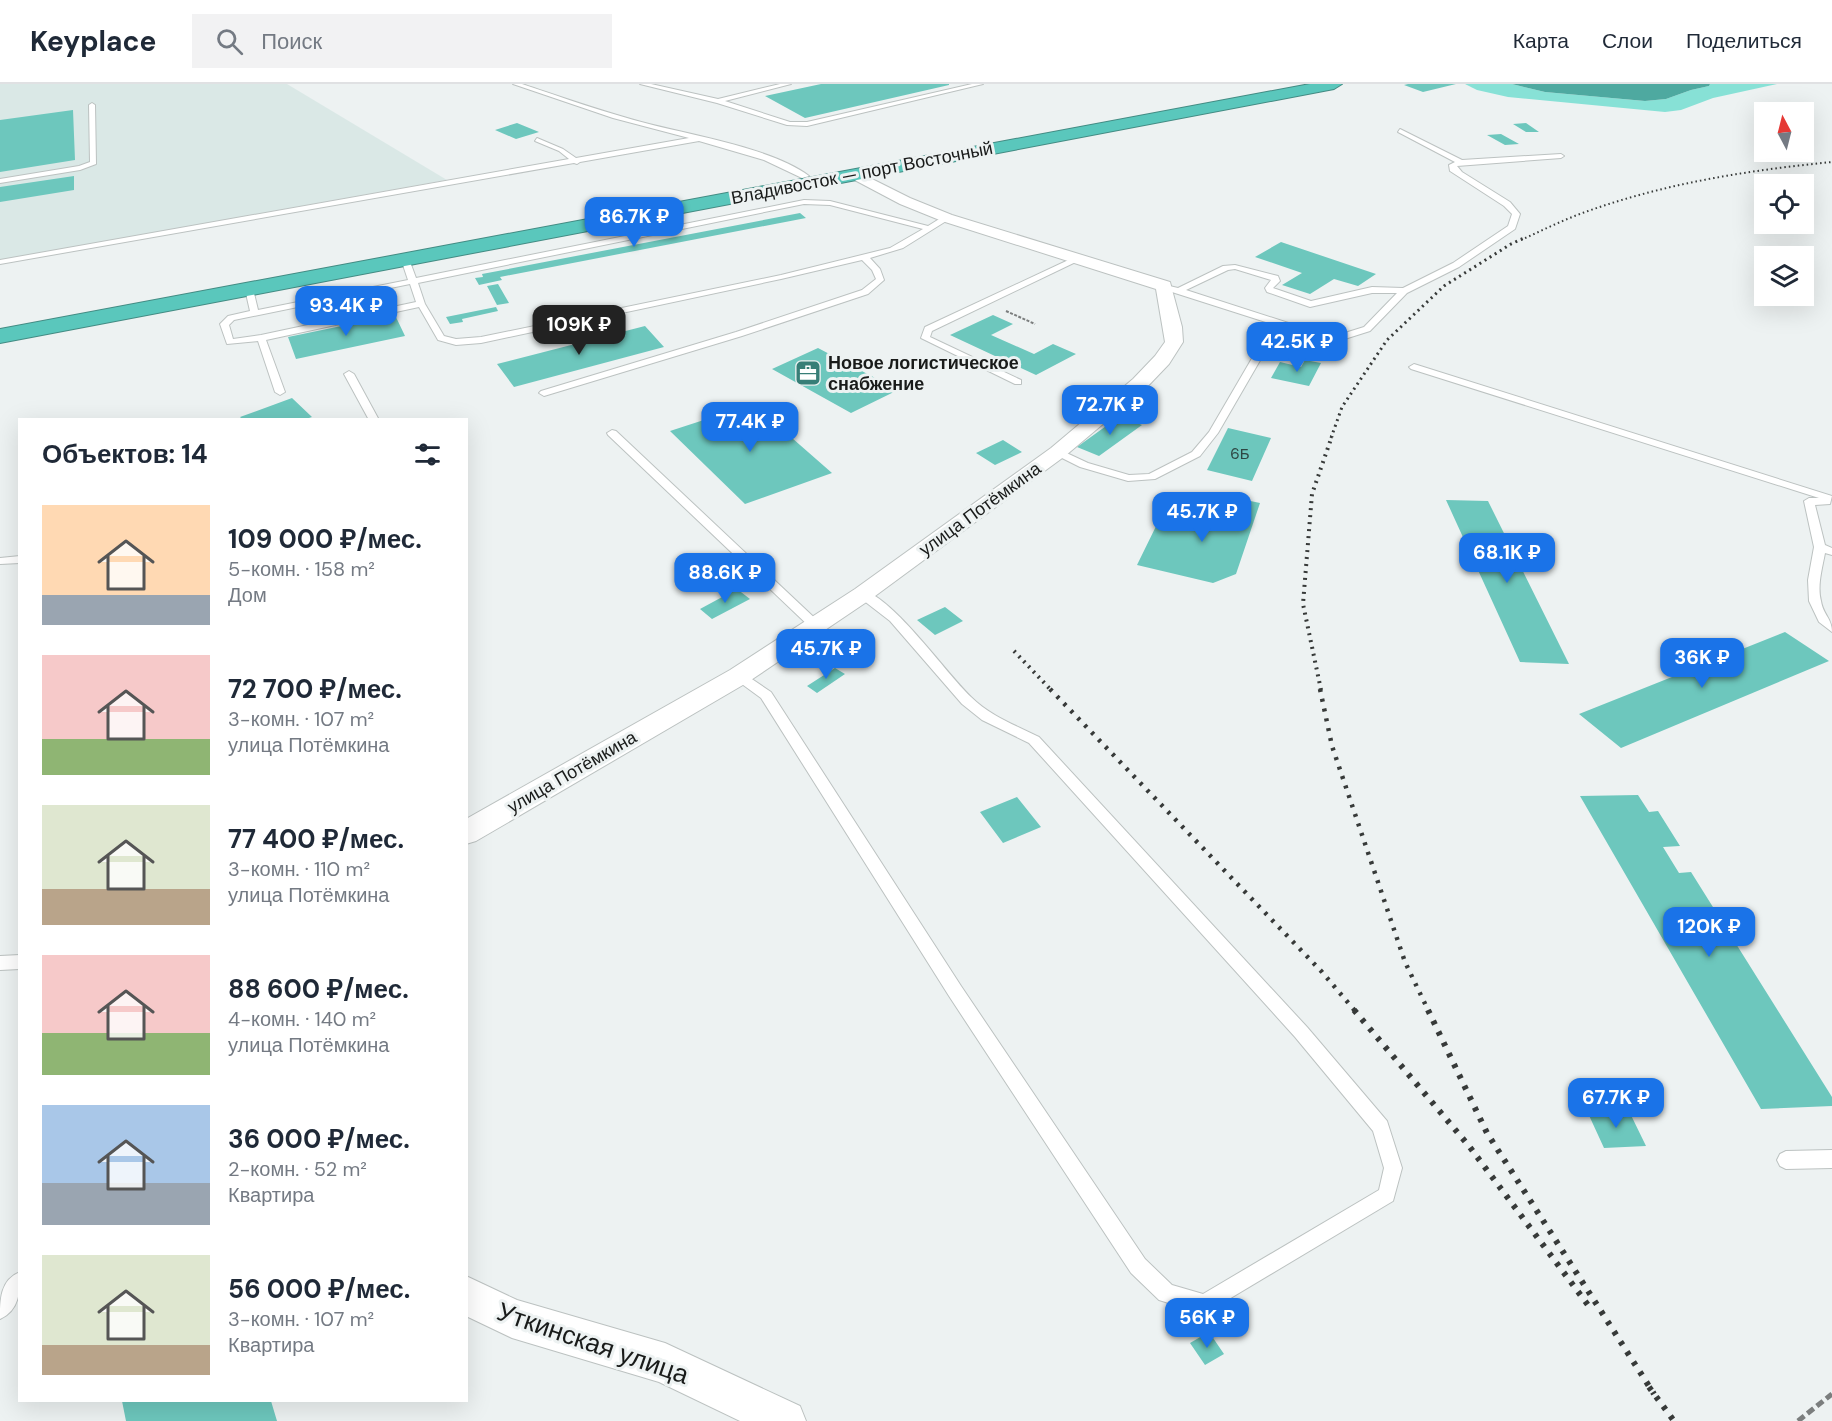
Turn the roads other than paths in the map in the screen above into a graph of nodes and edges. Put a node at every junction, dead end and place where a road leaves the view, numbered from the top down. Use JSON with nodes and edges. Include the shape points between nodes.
{"nodes":[{"id":1,"x":516,"y":84,"type":"edge"},
{"id":2,"x":546,"y":84,"type":"edge"},
{"id":3,"x":643,"y":84,"type":"edge"},
{"id":4,"x":788,"y":84,"type":"edge"},
{"id":5,"x":980,"y":84,"type":"edge"},
{"id":6,"x":1299,"y":84,"type":"edge"},
{"id":7,"x":1334,"y":84,"type":"edge"},
{"id":8,"x":533,"y":90,"type":"junction"},
{"id":9,"x":719,"y":100,"type":"junction"},
{"id":10,"x":92,"y":105,"type":"dead end"},
{"id":11,"x":1400,"y":131,"type":"dead end"},
{"id":12,"x":702,"y":138,"type":"junction"},
{"id":13,"x":537,"y":140,"type":"dead end"},
{"id":14,"x":1561,"y":156,"type":"dead end"},
{"id":15,"x":577,"y":162,"type":"junction"},
{"id":16,"x":1461,"y":162,"type":"junction"},
{"id":17,"x":854,"y":174,"type":"junction"},
{"id":18,"x":805,"y":176,"type":"junction"},
{"id":19,"x":0,"y":181,"type":"edge"},
{"id":20,"x":947,"y":218,"type":"junction"},
{"id":21,"x":927,"y":228,"type":"junction"},
{"id":22,"x":864,"y":257,"type":"junction"},
{"id":23,"x":1080,"y":258,"type":"junction"},
{"id":24,"x":405,"y":259,"type":"junction"},
{"id":25,"x":0,"y":262,"type":"edge"},
{"id":26,"x":412,"y":282,"type":"junction"},
{"id":27,"x":249,"y":289,"type":"junction"},
{"id":28,"x":1171,"y":289,"type":"junction"},
{"id":29,"x":1404,"y":291,"type":"junction"},
{"id":30,"x":421,"y":304,"type":"junction"},
{"id":31,"x":255,"y":313,"type":"junction"},
{"id":32,"x":1277,"y":323,"type":"junction"},
{"id":33,"x":0,"y":326,"type":"edge"},
{"id":34,"x":0,"y":336,"type":"edge"},
{"id":35,"x":261,"y":338,"type":"junction"},
{"id":36,"x":1414,"y":367,"type":"dead end"},
{"id":37,"x":349,"y":374,"type":"dead end"},
{"id":38,"x":1018,"y":382,"type":"dead end"},
{"id":39,"x":280,"y":392,"type":"dead end"},
{"id":40,"x":544,"y":393,"type":"dead end"},
{"id":41,"x":373,"y":418,"type":"edge"},
{"id":42,"x":612,"y":433,"type":"dead end"},
{"id":43,"x":1058,"y":452,"type":"junction"},
{"id":44,"x":1832,"y":501,"type":"edge"},
{"id":45,"x":1826,"y":549,"type":"edge"},
{"id":46,"x":18,"y":559,"type":"edge"},
{"id":47,"x":0,"y":561,"type":"edge"},
{"id":48,"x":863,"y":594,"type":"junction"},
{"id":49,"x":816,"y":626,"type":"junction"},
{"id":50,"x":1832,"y":628,"type":"edge"},
{"id":51,"x":739,"y":676,"type":"junction"},
{"id":52,"x":468,"y":833,"type":"edge"},
{"id":53,"x":18,"y":962,"type":"edge"},
{"id":54,"x":0,"y":963,"type":"edge"},
{"id":55,"x":1832,"y":1159,"type":"edge"},
{"id":56,"x":1786,"y":1160,"type":"dead end"},
{"id":57,"x":18,"y":1284,"type":"edge"},
{"id":58,"x":468,"y":1296,"type":"edge"},
{"id":59,"x":0,"y":1309,"type":"edge"},
{"id":60,"x":785,"y":1421,"type":"edge"}],
"edges":[{"from":1,"to":8,"type":"lane"},
{"from":2,"to":8,"type":"lane"},
{"from":3,"to":9,"type":"lane"},
{"from":4,"to":9,"type":"lane"},
{"from":5,"to":9,"type":"lane","via":[[807,124],[789,124]]},
{"from":6,"to":18,"type":"highway","name":"Владивосток — порт Восточный"},
{"from":7,"to":17,"type":"highway","name":"Владивосток — порт Восточный"},
{"from":8,"to":12,"type":"lane","via":[[646,126]]},
{"from":10,"to":19,"type":"lane","via":[[94,163]]},
{"from":11,"to":16,"type":"lane"},
{"from":12,"to":15,"type":"lane"},
{"from":12,"to":18,"type":"lane","via":[[779,162]]},
{"from":13,"to":15,"type":"lane"},
{"from":14,"to":16,"type":"lane"},
{"from":15,"to":25,"type":"lane"},
{"from":16,"to":29,"type":"lane","via":[[1453,165],[1453,169],[1507,204],[1516,214],[1512,226],[1456,265]]},
{"from":17,"to":20,"type":"street"},
{"from":17,"to":24,"type":"highway","name":"Владивосток — порт Восточный"},
{"from":18,"to":33,"type":"highway","name":"Владивосток — порт Восточный"},
{"from":20,"to":21,"type":"lane"},
{"from":20,"to":23,"type":"street"},
{"from":21,"to":22,"type":"lane","via":[[908,243]]},
{"from":21,"to":26,"type":"lane","via":[[830,203],[804,202]]},
{"from":22,"to":30,"type":"lane","via":[[481,340],[456,342],[441,338]]},
{"from":22,"to":40,"type":"lane","via":[[880,280],[865,292]]},
{"from":23,"to":28,"type":"street"},
{"from":23,"to":38,"type":"lane","via":[[928,329],[925,338]]},
{"from":24,"to":26,"type":"lane"},
{"from":24,"to":27,"type":"highway","name":"Владивосток — порт Восточный"},
{"from":26,"to":30,"type":"lane"},
{"from":26,"to":31,"type":"lane"},
{"from":27,"to":31,"type":"lane"},
{"from":27,"to":34,"type":"highway","name":"Владивосток — порт Восточный"},
{"from":28,"to":29,"type":"lane","via":[[1235,267],[1275,278],[1270,290],[1310,304],[1372,290]]},
{"from":28,"to":32,"type":"lane"},
{"from":28,"to":43,"type":"street","name":"улица Потёмкина","via":[[1173,342],[1162,360]]},
{"from":29,"to":32,"type":"lane","via":[[1367,329],[1332,340]]},
{"from":30,"to":35,"type":"lane"},
{"from":31,"to":35,"type":"lane","via":[[231,318],[224,324],[231,342]]},
{"from":32,"to":43,"type":"lane","via":[[1213,433],[1196,454],[1151,477],[1128,478],[1083,465]]},
{"from":35,"to":39,"type":"lane"},
{"from":36,"to":44,"type":"lane"},
{"from":37,"to":41,"type":"lane"},
{"from":42,"to":49,"type":"lane"},
{"from":43,"to":48,"type":"street","name":"улица Потёмкина"},
{"from":44,"to":45,"type":"lane","via":[[1809,501]]},
{"from":45,"to":50,"type":"lane","via":[[1812,597],[1824,622]]},
{"from":46,"to":47,"type":"lane"},
{"from":48,"to":49,"type":"street","name":"улица Потёмкина"},
{"from":48,"to":51,"type":"lane","via":[[894,618],[967,701],[987,717],[1034,740],[1301,1032],[1381,1127],[1393,1168],[1387,1195],[1204,1304],[1166,1293],[1138,1266],[955,991],[766,695]]},
{"from":49,"to":51,"type":"street","name":"улица Потёмкина"},
{"from":51,"to":52,"type":"street","name":"улица Потёмкина"},
{"from":53,"to":54,"type":"lane"},
{"from":55,"to":56,"type":"lane"},
{"from":57,"to":59,"type":"lane"},
{"from":58,"to":60,"type":"street","name":"Уткинская улица","via":[[512,1318],[665,1363]]}]}
